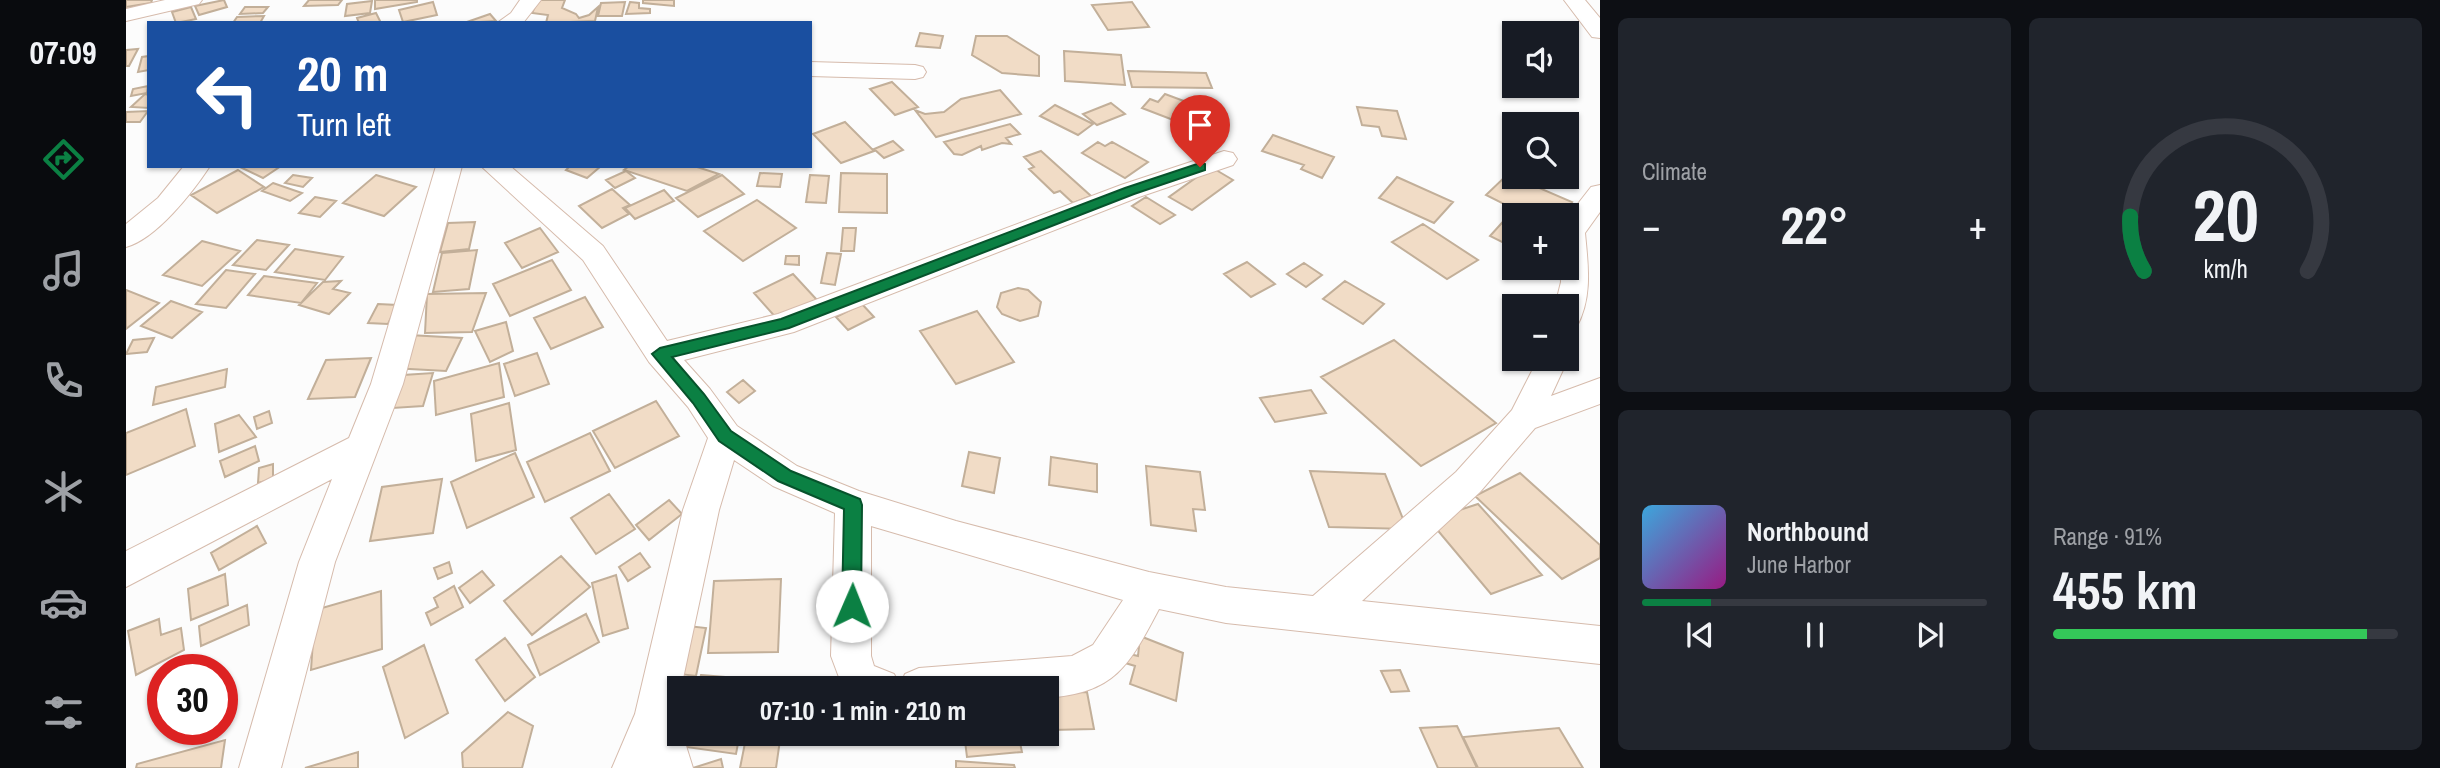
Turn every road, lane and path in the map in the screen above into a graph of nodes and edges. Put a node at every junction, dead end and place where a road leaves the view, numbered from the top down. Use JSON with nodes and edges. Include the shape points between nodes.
{"nodes":[{"id":1,"x":192,"y":0,"type":"edge"},
{"id":2,"x":531,"y":0,"type":"edge"},
{"id":3,"x":1574,"y":0,"type":"edge"},
{"id":4,"x":155,"y":12,"type":"edge"},
{"id":5,"x":126,"y":15,"type":"edge"},
{"id":6,"x":511,"y":21,"type":"edge"},
{"id":7,"x":126,"y":26,"type":"edge"},
{"id":8,"x":1600,"y":32,"type":"edge"},
{"id":9,"x":812,"y":69,"type":"edge"},
{"id":10,"x":915,"y":72,"type":"dead end"},
{"id":11,"x":1224,"y":159,"type":"dead end"},
{"id":12,"x":196,"y":168,"type":"edge"},
{"id":13,"x":448,"y":168,"type":"edge"},
{"id":14,"x":496,"y":168,"type":"edge"},
{"id":15,"x":1600,"y":193,"type":"edge"},
{"id":16,"x":126,"y":238,"type":"edge"},
{"id":17,"x":1572,"y":294,"type":"edge"},
{"id":18,"x":660,"y":354,"type":"junction"},
{"id":19,"x":1547,"y":371,"type":"edge"},
{"id":20,"x":1600,"y":391,"type":"edge"},
{"id":21,"x":1524,"y":419,"type":"junction"},
{"id":22,"x":725,"y":436,"type":"junction"},
{"id":23,"x":361,"y":448,"type":"junction"},
{"id":24,"x":853,"y":505,"type":"junction"},
{"id":25,"x":126,"y":570,"type":"edge"},
{"id":26,"x":1149,"y":590,"type":"junction"},
{"id":27,"x":1320,"y":615,"type":"junction"},
{"id":28,"x":1600,"y":645,"type":"edge"},
{"id":29,"x":858,"y":676,"type":"edge"},
{"id":30,"x":1059,"y":677,"type":"edge"},
{"id":31,"x":655,"y":715,"type":"junction"},
{"id":32,"x":261,"y":768,"type":"edge"},
{"id":33,"x":633,"y":768,"type":"edge"},
{"id":34,"x":672,"y":768,"type":"edge"}],
"edges":[{"from":1,"to":4,"type":"street"},
{"from":2,"to":6,"type":"street"},
{"from":3,"to":8,"type":"street"},
{"from":4,"to":5,"type":"street"},
{"from":4,"to":7,"type":"street"},
{"from":9,"to":10,"type":"street"},
{"from":11,"to":18,"type":"street","via":[[783,324]]},
{"from":12,"to":16,"type":"street","via":[[167,204]]},
{"from":13,"to":23,"type":"street","via":[[387,384]]},
{"from":14,"to":18,"type":"street","via":[[593,253]]},
{"from":15,"to":17,"type":"street","via":[[1571,232]]},
{"from":18,"to":22,"type":"street"},
{"from":19,"to":21,"type":"street"},
{"from":20,"to":21,"type":"street"},
{"from":21,"to":27,"type":"street","via":[[1468,482]]},
{"from":22,"to":24,"type":"street","via":[[785,476]]},
{"from":22,"to":31,"type":"street","via":[[701,510]]},
{"from":23,"to":25,"type":"street"},
{"from":23,"to":32,"type":"street","via":[[317,562]]},
{"from":24,"to":26,"type":"street"},
{"from":24,"to":29,"type":"street","via":[[851,656]]},
{"from":26,"to":27,"type":"street","via":[[1226,605]]},
{"from":26,"to":30,"type":"street","via":[[1107,659],[1076,676]]},
{"from":27,"to":28,"type":"street"},
{"from":31,"to":33,"type":"street"},
{"from":31,"to":34,"type":"street"}]}
